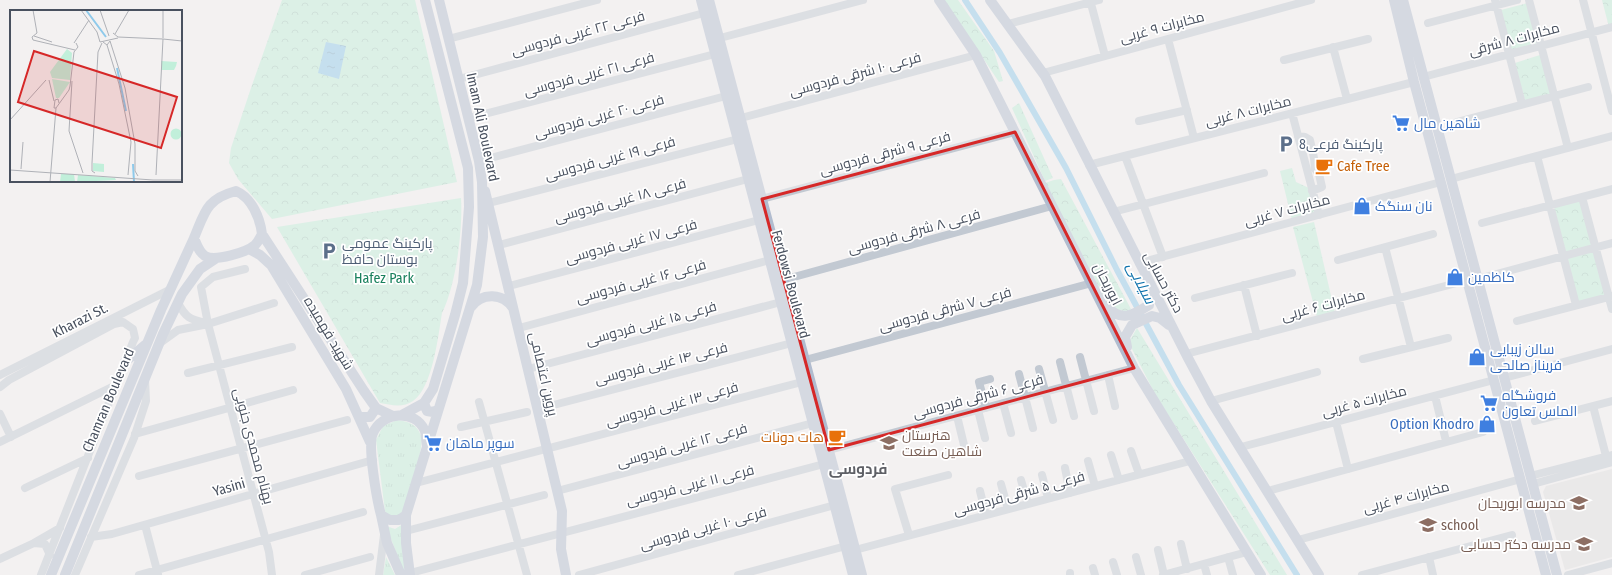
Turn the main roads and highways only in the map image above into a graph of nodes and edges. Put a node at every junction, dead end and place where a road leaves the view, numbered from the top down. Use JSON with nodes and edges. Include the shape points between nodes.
{"nodes":[{"id":1,"x":426,"y":0,"type":"edge"},
{"id":2,"x":439,"y":0,"type":"edge"},
{"id":3,"x":701,"y":0,"type":"edge"},
{"id":4,"x":709,"y":0,"type":"edge"},
{"id":5,"x":939,"y":0,"type":"edge"},
{"id":6,"x":990,"y":0,"type":"edge"},
{"id":7,"x":1394,"y":0,"type":"edge"},
{"id":8,"x":1403,"y":0,"type":"edge"},
{"id":9,"x":450,"y":44,"type":"junction"},
{"id":10,"x":436,"y":47,"type":"junction"},
{"id":11,"x":724,"y":70,"type":"junction"},
{"id":12,"x":444,"y":75,"type":"junction"},
{"id":13,"x":458,"y":75,"type":"junction"},
{"id":14,"x":1446,"y":181,"type":"junction"},
{"id":15,"x":482,"y":182,"type":"junction"},
{"id":16,"x":262,"y":234,"type":"junction"},
{"id":17,"x":194,"y":238,"type":"junction"},
{"id":18,"x":249,"y":249,"type":"junction"},
{"id":19,"x":215,"y":258,"type":"junction"},
{"id":20,"x":1146,"y":277,"type":"junction"},
{"id":21,"x":1102,"y":302,"type":"junction"},
{"id":22,"x":469,"y":310,"type":"junction"},
{"id":23,"x":515,"y":312,"type":"junction"},
{"id":24,"x":1174,"y":331,"type":"junction"},
{"id":25,"x":147,"y":344,"type":"junction"},
{"id":26,"x":1128,"y":355,"type":"junction"},
{"id":27,"x":125,"y":362,"type":"road end"},
{"id":28,"x":1499,"y":379,"type":"junction"},
{"id":29,"x":424,"y":403,"type":"junction"},
{"id":30,"x":376,"y":408,"type":"junction"},
{"id":31,"x":438,"y":410,"type":"junction"},
{"id":32,"x":398,"y":416,"type":"junction"},
{"id":33,"x":359,"y":418,"type":"junction"},
{"id":34,"x":370,"y":442,"type":"junction"},
{"id":35,"x":427,"y":446,"type":"junction"},
{"id":36,"x":381,"y":515,"type":"junction"},
{"id":37,"x":406,"y":515,"type":"junction"},
{"id":38,"x":850,"y":548,"type":"junction"},
{"id":39,"x":407,"y":574,"type":"edge"},
{"id":40,"x":51,"y":575,"type":"edge"},
{"id":41,"x":65,"y":575,"type":"edge"},
{"id":42,"x":566,"y":575,"type":"edge"},
{"id":43,"x":853,"y":575,"type":"edge"},
{"id":44,"x":862,"y":575,"type":"edge"},
{"id":45,"x":1261,"y":575,"type":"edge"},
{"id":46,"x":1319,"y":575,"type":"edge"},
{"id":47,"x":1546,"y":575,"type":"edge"},
{"id":48,"x":1557,"y":575,"type":"edge"}],
"edges":[{"from":1,"to":10,"type":"main road","name":"Imam Ali Boulevard"},
{"from":2,"to":9,"type":"main road","name":"Imam Ali Boulevard"},
{"from":3,"to":11,"type":"main road","name":"Ferdowsi Boulevard","via":[[715,54]]},
{"from":4,"to":11,"type":"main road","name":"Ferdowsi Boulevard","via":[[720,38]]},
{"from":5,"to":21,"type":"main road","name":"ابوریحان","via":[[976,55]]},
{"from":6,"to":20,"type":"main road","name":"دکتر حسابی","via":[[1042,73]]},
{"from":7,"to":14,"type":"main road","via":[[1414,82]]},
{"from":8,"to":14,"type":"main road"},
{"from":9,"to":10,"type":"main road","via":[[445,53],[441,53]]},
{"from":9,"to":13,"type":"main road","name":"Imam Ali Boulevard"},
{"from":10,"to":12,"type":"main road","name":"Imam Ali Boulevard"},
{"from":11,"to":38,"type":"main road","name":"Ferdowsi Boulevard","via":[[741,118],[806,360]]},
{"from":11,"to":38,"type":"main road","name":"Ferdowsi Boulevard","via":[[726,96],[835,505]]},
{"from":12,"to":13,"type":"main road","via":[[447,67],[452,65]]},
{"from":12,"to":29,"type":"main road","name":"Imam Ali Boulevard","via":[[468,168],[469,207],[462,283],[455,315],[433,388]]},
{"from":13,"to":15,"type":"main road","name":"Imam Ali Boulevard"},
{"from":14,"to":28,"type":"main road"},
{"from":15,"to":22,"type":"main road","name":"Imam Ali Boulevard","via":[[483,237],[477,285]]},
{"from":15,"to":23,"type":"main road","name":"پروین اعتصامی"},
{"from":16,"to":17,"type":"main road","via":[[260,220],[243,194],[236,191],[221,195],[208,206]]},
{"from":16,"to":18,"type":"main road","via":[[256,244]]},
{"from":16,"to":30,"type":"main road","name":"شهید فهمیده"},
{"from":17,"to":19,"type":"main road","via":[[200,251],[207,257]]},
{"from":17,"to":25,"type":"main road","name":"Chamran Boulevard"},
{"from":18,"to":19,"type":"main road"},
{"from":18,"to":33,"type":"main road","name":"شهید فهمیده","via":[[271,265],[346,389]]},
{"from":19,"to":41,"type":"main road","name":"Chamran Boulevard","via":[[193,277],[178,303]]},
{"from":20,"to":21,"type":"main road","via":[[1149,305],[1126,316],[1113,314]]},
{"from":20,"to":24,"type":"main road","name":"دکتر حسابی"},
{"from":21,"to":26,"type":"main road","name":"ابوریحان"},
{"from":22,"to":23,"type":"main road","via":[[479,299],[494,296],[509,302]]},
{"from":22,"to":31,"type":"main road","name":"Imam Ali Boulevard"},
{"from":23,"to":42,"type":"main road","name":"پروین اعتصامی","via":[[562,511],[562,549]]},
{"from":24,"to":26,"type":"main road","via":[[1163,320],[1150,316],[1131,326],[1125,337]]},
{"from":24,"to":46,"type":"main road","name":"دکتر حسابی","via":[[1211,401]]},
{"from":25,"to":27,"type":"main road"},
{"from":25,"to":40,"type":"main road","name":"Chamran Boulevard"},
{"from":26,"to":45,"type":"main road","name":"ابوریحان"},
{"from":28,"to":47,"type":"main road","via":[[1520,479]]},
{"from":28,"to":48,"type":"main road","via":[[1532,480]]},
{"from":29,"to":31,"type":"main road","via":[[430,412]]},
{"from":29,"to":32,"type":"main road"},
{"from":30,"to":32,"type":"main road"},
{"from":30,"to":33,"type":"main road","via":[[370,417]]},
{"from":31,"to":35,"type":"main road","name":"Imam Ali Boulevard"},
{"from":32,"to":34,"type":"main road","via":[[384,419],[377,425]]},
{"from":32,"to":35,"type":"main road","via":[[411,418],[419,423],[425,431]]},
{"from":33,"to":34,"type":"main road","name":"شهید فهمیده"},
{"from":34,"to":36,"type":"main road","name":"شهید فهمیده"},
{"from":35,"to":37,"type":"main road","name":"Imam Ali Boulevard"},
{"from":36,"to":37,"type":"main road","via":[[394,521]]},
{"from":36,"to":39,"type":"main road","name":"شهید فهمیده","via":[[384,532]]},
{"from":37,"to":39,"type":"main road","name":"Imam Ali Boulevard"},
{"from":38,"to":43,"type":"main road","name":"Ferdowsi Boulevard"},
{"from":38,"to":44,"type":"main road","name":"Ferdowsi Boulevard"}]}
